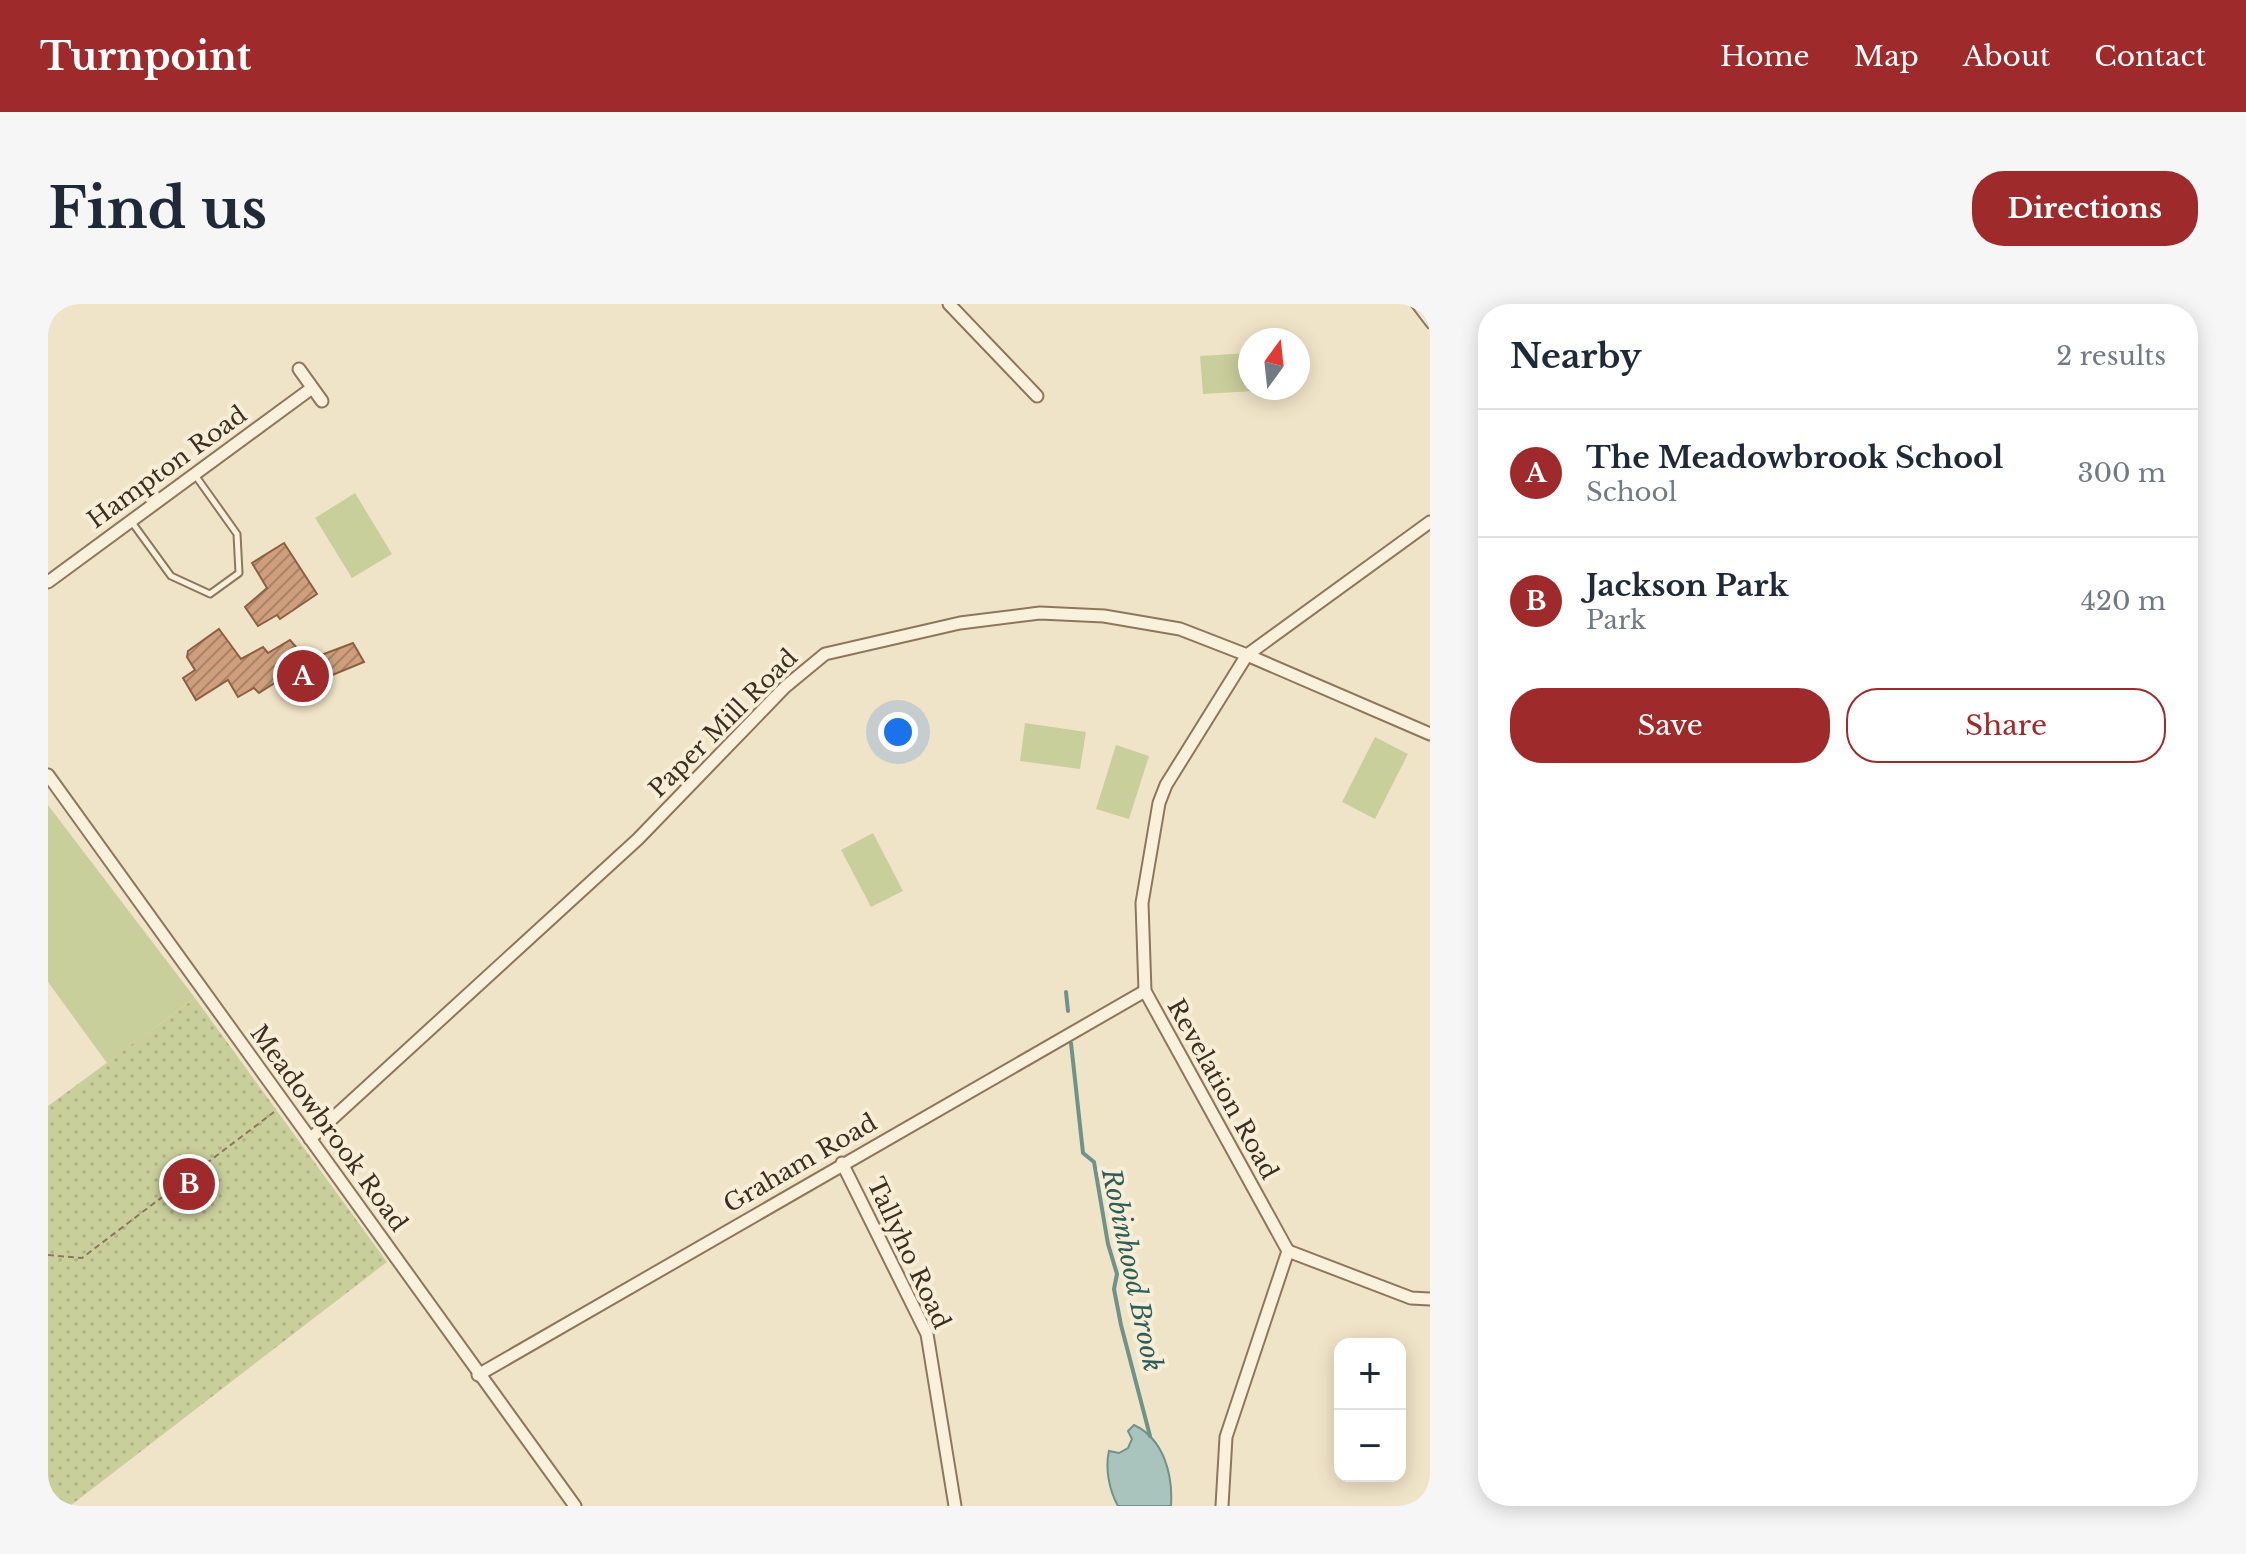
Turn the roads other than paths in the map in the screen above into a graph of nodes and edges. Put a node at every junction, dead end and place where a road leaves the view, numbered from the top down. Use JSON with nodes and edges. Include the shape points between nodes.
{"nodes":[{"id":1,"x":949,"y":304,"type":"edge"},
{"id":2,"x":1414,"y":304,"type":"edge"},
{"id":3,"x":1430,"y":325,"type":"edge"},
{"id":4,"x":299,"y":369,"type":"dead end"},
{"id":5,"x":312,"y":388,"type":"junction"},
{"id":6,"x":1037,"y":396,"type":"dead end"},
{"id":7,"x":322,"y":401,"type":"dead end"},
{"id":8,"x":194,"y":474,"type":"junction"},
{"id":9,"x":131,"y":521,"type":"junction"},
{"id":10,"x":1430,"y":522,"type":"edge"},
{"id":11,"x":48,"y":582,"type":"edge"},
{"id":12,"x":1247,"y":655,"type":"junction"},
{"id":13,"x":1430,"y":734,"type":"edge"},
{"id":14,"x":48,"y":775,"type":"edge"},
{"id":15,"x":1145,"y":991,"type":"junction"},
{"id":16,"x":310,"y":1139,"type":"junction"},
{"id":17,"x":842,"y":1163,"type":"junction"},
{"id":18,"x":1288,"y":1251,"type":"junction"},
{"id":19,"x":1430,"y":1299,"type":"edge"},
{"id":20,"x":478,"y":1375,"type":"junction"},
{"id":21,"x":575,"y":1506,"type":"edge"},
{"id":22,"x":955,"y":1506,"type":"edge"},
{"id":23,"x":1222,"y":1506,"type":"edge"}],
"edges":[{"from":1,"to":6,"type":"street"},
{"from":2,"to":3,"type":"lane"},
{"from":4,"to":5,"type":"street"},
{"from":5,"to":7,"type":"street"},
{"from":5,"to":8,"type":"street","name":"Hampton Road"},
{"from":8,"to":9,"type":"street","name":"Hampton Road"},
{"from":8,"to":9,"type":"lane","via":[[237,534],[239,573],[210,594],[171,576]]},
{"from":9,"to":11,"type":"street","name":"Hampton Road"},
{"from":10,"to":12,"type":"street"},
{"from":12,"to":13,"type":"street","name":"Paper Mill Road"},
{"from":12,"to":15,"type":"street","name":"Revelation Road","via":[[1159,803],[1142,903]]},
{"from":12,"to":16,"type":"street","name":"Paper Mill Road","via":[[1180,629],[1104,616],[1040,613],[960,623],[825,654],[785,687],[638,839]]},
{"from":14,"to":16,"type":"street","name":"Meadowbrook Road"},
{"from":15,"to":17,"type":"street","name":"Graham Road"},
{"from":15,"to":18,"type":"street","name":"Revelation Road"},
{"from":16,"to":20,"type":"street","name":"Meadowbrook Road"},
{"from":17,"to":20,"type":"street","name":"Graham Road"},
{"from":17,"to":22,"type":"street","name":"Tallyho Road","via":[[927,1334]]},
{"from":18,"to":19,"type":"street","via":[[1411,1298]]},
{"from":18,"to":23,"type":"street","via":[[1226,1437]]},
{"from":20,"to":21,"type":"street","name":"Meadowbrook Road"}]}
